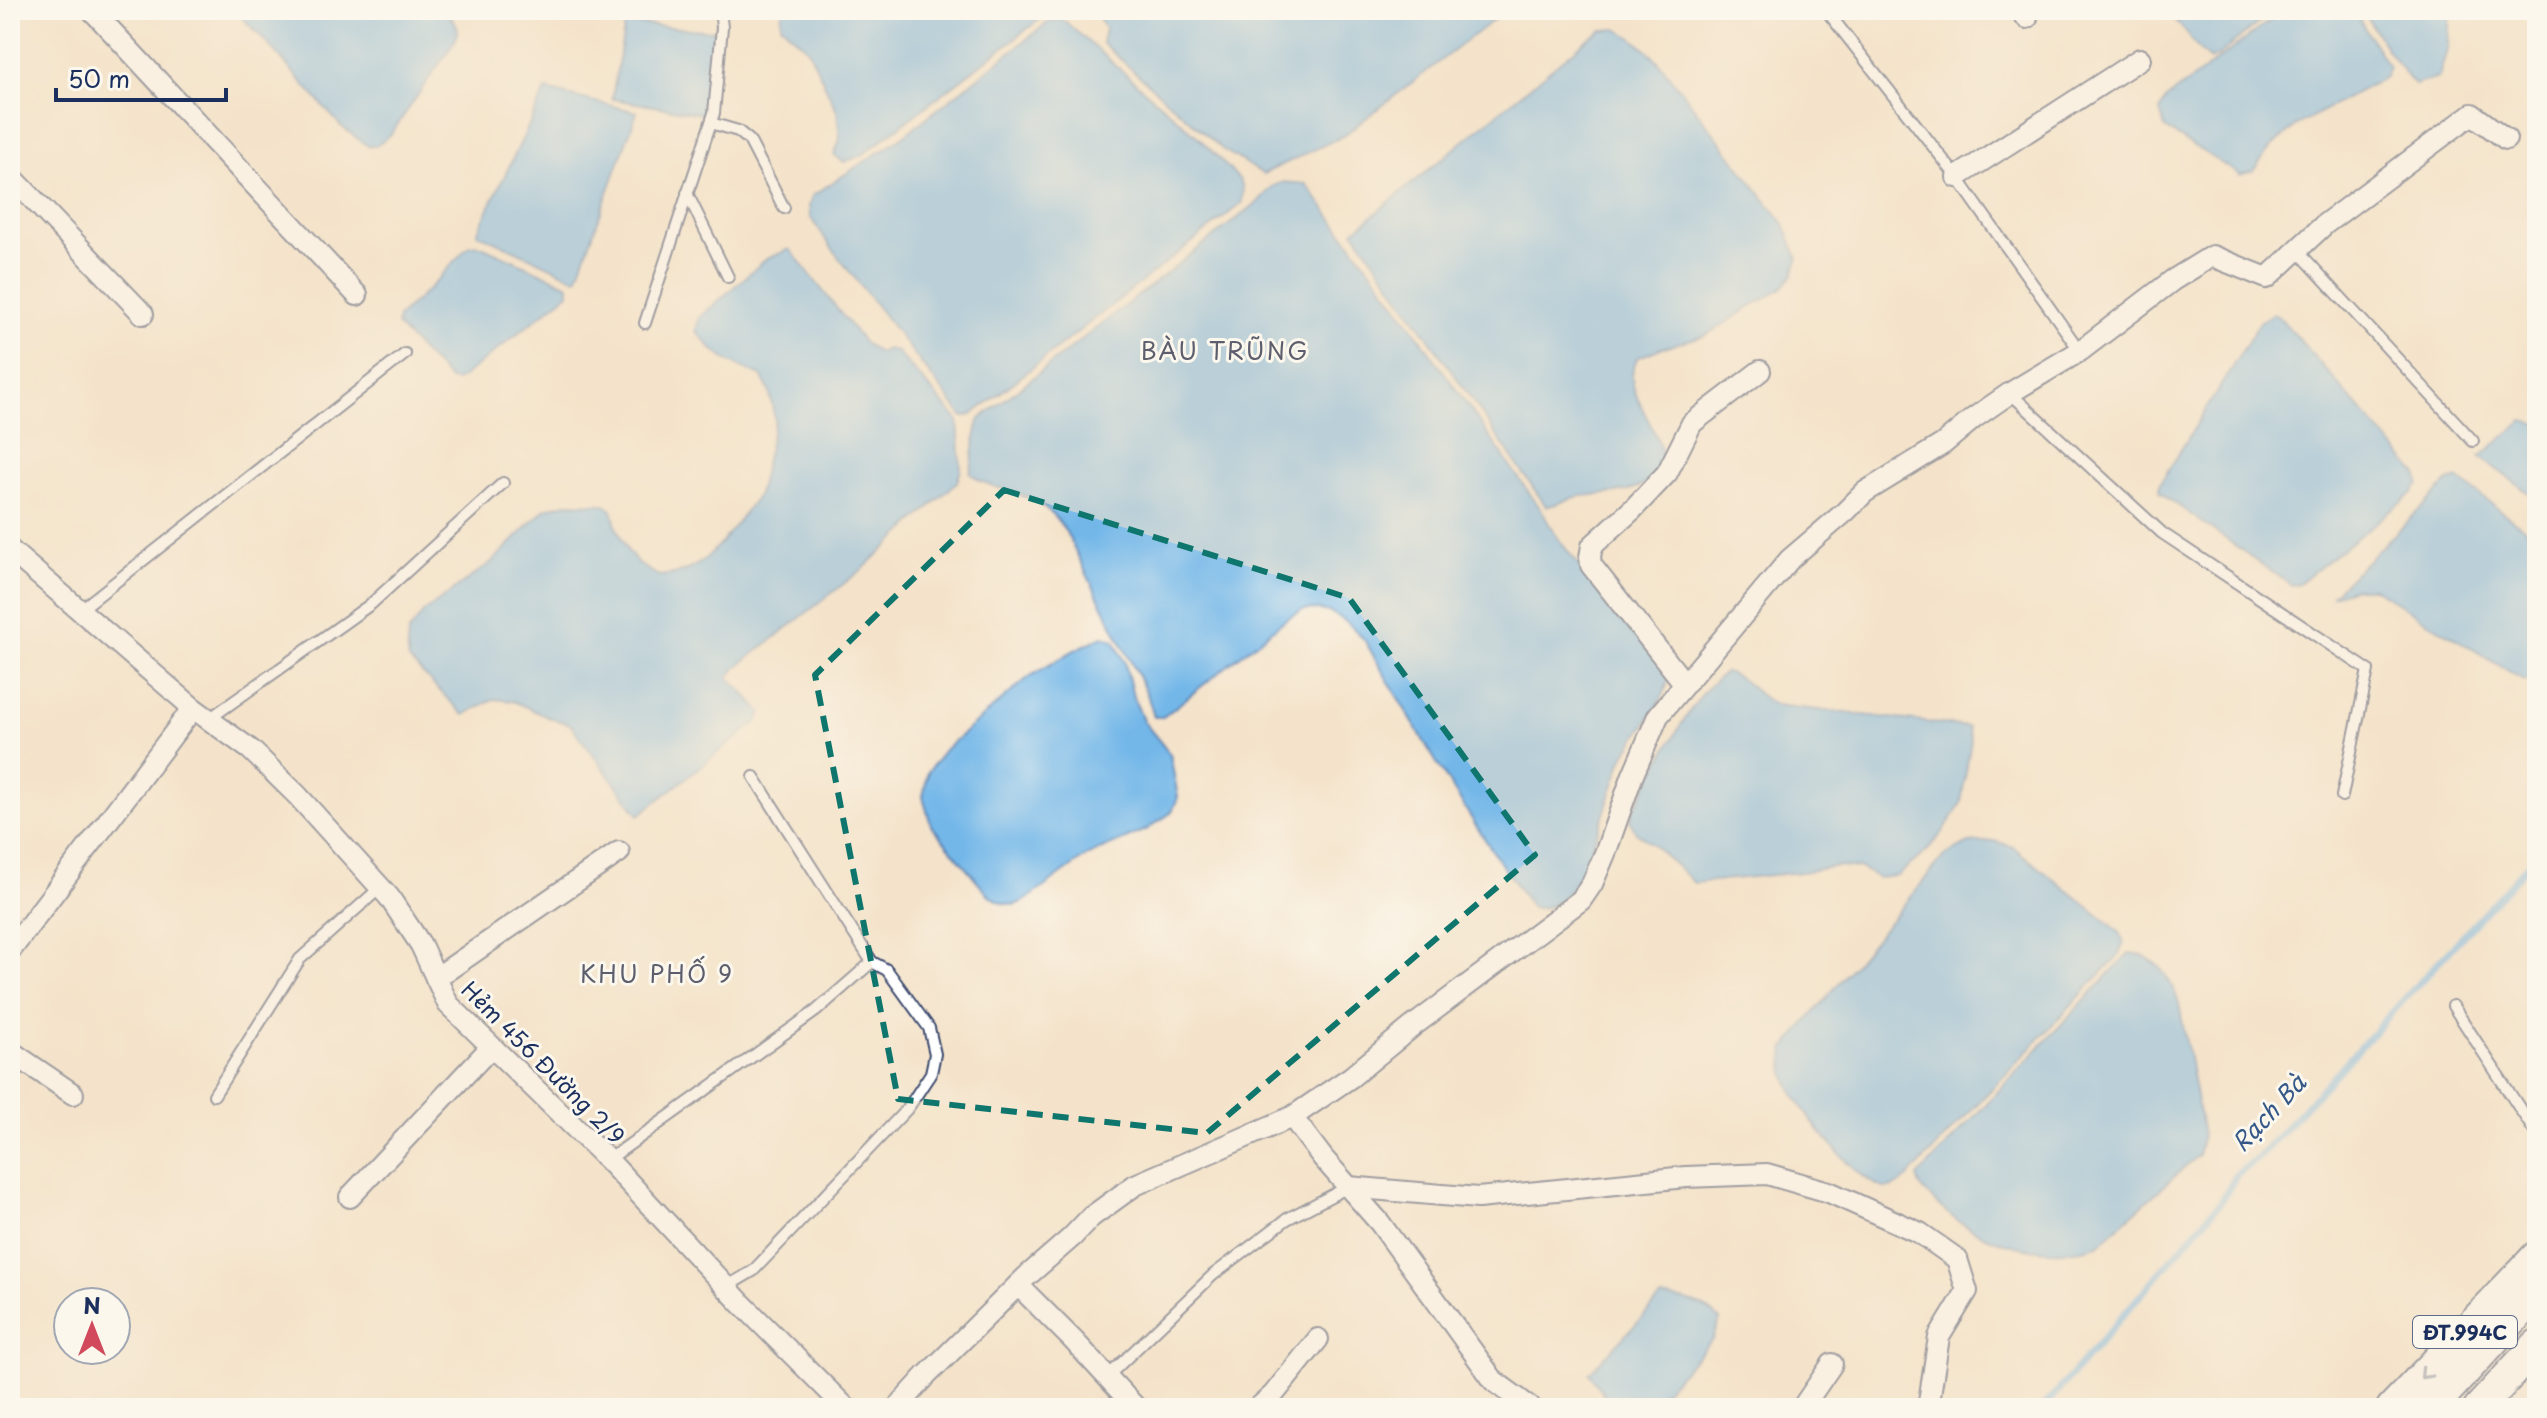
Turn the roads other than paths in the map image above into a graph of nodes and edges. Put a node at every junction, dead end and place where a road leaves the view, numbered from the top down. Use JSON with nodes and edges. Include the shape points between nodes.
{"nodes":[{"id":1,"x":92,"y":10,"type":"edge"},
{"id":2,"x":720,"y":10,"type":"edge"},
{"id":3,"x":1826,"y":10,"type":"edge"},
{"id":4,"x":2140,"y":59,"type":"dead end"},
{"id":5,"x":711,"y":123,"type":"junction"},
{"id":6,"x":2506,"y":139,"type":"dead end"},
{"id":7,"x":10,"y":175,"type":"edge"},
{"id":8,"x":1957,"y":177,"type":"junction"},
{"id":9,"x":687,"y":193,"type":"junction"},
{"id":10,"x":784,"y":208,"type":"dead end"},
{"id":11,"x":2297,"y":250,"type":"junction"},
{"id":12,"x":728,"y":277,"type":"dead end"},
{"id":13,"x":357,"y":295,"type":"dead end"},
{"id":14,"x":143,"y":314,"type":"dead end"},
{"id":15,"x":645,"y":323,"type":"dead end"},
{"id":16,"x":2080,"y":351,"type":"junction"},
{"id":17,"x":405,"y":354,"type":"dead end"},
{"id":18,"x":1760,"y":371,"type":"dead end"},
{"id":19,"x":2010,"y":393,"type":"junction"},
{"id":20,"x":2473,"y":441,"type":"dead end"},
{"id":21,"x":503,"y":483,"type":"dead end"},
{"id":22,"x":10,"y":550,"type":"edge"},
{"id":23,"x":80,"y":610,"type":"junction"},
{"id":24,"x":1684,"y":683,"type":"junction"},
{"id":25,"x":201,"y":714,"type":"junction"},
{"id":26,"x":754,"y":777,"type":"dead end"},
{"id":27,"x":2342,"y":796,"type":"dead end"},
{"id":28,"x":619,"y":852,"type":"dead end"},
{"id":29,"x":381,"y":887,"type":"junction"},
{"id":30,"x":10,"y":951,"type":"edge"},
{"id":31,"x":872,"y":962,"type":"junction"},
{"id":32,"x":436,"y":978,"type":"junction"},
{"id":33,"x":2453,"y":1006,"type":"dead end"},
{"id":34,"x":491,"y":1047,"type":"junction"},
{"id":35,"x":13,"y":1061,"type":"edge"},
{"id":36,"x":73,"y":1094,"type":"dead end"},
{"id":37,"x":214,"y":1095,"type":"dead end"},
{"id":38,"x":1292,"y":1117,"type":"junction"},
{"id":39,"x":2537,"y":1135,"type":"edge"},
{"id":40,"x":608,"y":1160,"type":"junction"},
{"id":41,"x":1348,"y":1187,"type":"junction"},
{"id":42,"x":350,"y":1197,"type":"dead end"},
{"id":43,"x":2537,"y":1256,"type":"edge"},
{"id":44,"x":1018,"y":1285,"type":"junction"},
{"id":45,"x":726,"y":1287,"type":"junction"},
{"id":46,"x":2537,"y":1293,"type":"edge"},
{"id":47,"x":1318,"y":1339,"type":"dead end"},
{"id":48,"x":2537,"y":1345,"type":"edge"},
{"id":49,"x":1832,"y":1364,"type":"dead end"},
{"id":50,"x":1107,"y":1377,"type":"junction"},
{"id":51,"x":846,"y":1408,"type":"edge"},
{"id":52,"x":897,"y":1408,"type":"edge"},
{"id":53,"x":1136,"y":1408,"type":"edge"},
{"id":54,"x":1258,"y":1408,"type":"edge"},
{"id":55,"x":1531,"y":1408,"type":"edge"},
{"id":56,"x":1802,"y":1408,"type":"edge"},
{"id":57,"x":1928,"y":1408,"type":"edge"},
{"id":58,"x":2392,"y":1408,"type":"edge"},
{"id":59,"x":2431,"y":1408,"type":"edge"},
{"id":60,"x":2479,"y":1408,"type":"edge"}],
"edges":[{"from":1,"to":13,"type":"street"},
{"from":2,"to":5,"type":"lane"},
{"from":3,"to":8,"type":"lane"},
{"from":4,"to":8,"type":"street"},
{"from":5,"to":9,"type":"lane"},
{"from":5,"to":10,"type":"lane","via":[[749,140]]},
{"from":6,"to":11,"type":"street","via":[[2472,114]]},
{"from":7,"to":14,"type":"street"},
{"from":8,"to":16,"type":"lane"},
{"from":9,"to":12,"type":"lane"},
{"from":9,"to":15,"type":"lane"},
{"from":11,"to":16,"type":"street","via":[[2267,278],[2212,256]]},
{"from":11,"to":20,"type":"lane"},
{"from":16,"to":19,"type":"street"},
{"from":17,"to":23,"type":"lane"},
{"from":18,"to":24,"type":"street","via":[[1692,423],[1667,473],[1592,546],[1591,565]]},
{"from":19,"to":24,"type":"street","via":[[1943,444],[1865,492],[1790,559]]},
{"from":19,"to":27,"type":"lane","via":[[2162,533],[2368,670]]},
{"from":21,"to":25,"type":"lane","via":[[371,604]]},
{"from":22,"to":23,"type":"street","name":"Hẻm 456 Đường 2/9"},
{"from":23,"to":25,"type":"street","name":"Hẻm 456 Đường 2/9"},
{"from":24,"to":38,"type":"street","via":[[1658,716],[1606,851],[1581,900]]},
{"from":25,"to":29,"type":"street","name":"Hẻm 456 Đường 2/9","via":[[251,750]]},
{"from":25,"to":30,"type":"street"},
{"from":26,"to":31,"type":"lane"},
{"from":28,"to":32,"type":"street"},
{"from":29,"to":32,"type":"street","name":"Hẻm 456 Đường 2/9","via":[[421,945]]},
{"from":29,"to":37,"type":"lane","via":[[300,959]]},
{"from":31,"to":40,"type":"lane","via":[[816,1011]]},
{"from":31,"to":45,"type":"lane","via":[[887,970],[929,1028],[935,1054],[931,1073],[908,1108],[805,1219],[753,1271]]},
{"from":32,"to":34,"type":"street","name":"Hẻm 456 Đường 2/9","via":[[448,1004]]},
{"from":33,"to":39,"type":"lane"},
{"from":34,"to":40,"type":"street","name":"Hẻm 456 Đường 2/9"},
{"from":34,"to":42,"type":"street"},
{"from":35,"to":36,"type":"street"},
{"from":38,"to":41,"type":"street"},
{"from":38,"to":44,"type":"street","via":[[1135,1185],[1091,1217]]},
{"from":40,"to":45,"type":"street","name":"Hẻm 456 Đường 2/9"},
{"from":41,"to":50,"type":"lane","via":[[1287,1219],[1213,1275]]},
{"from":41,"to":55,"type":"street","via":[[1494,1381]]},
{"from":41,"to":57,"type":"street","via":[[1478,1198],[1767,1174],[1829,1192],[1920,1233],[1957,1259],[1967,1291],[1939,1337]]},
{"from":43,"to":58,"type":"main road","number":"ĐT.994C","one_way":true},
{"from":44,"to":50,"type":"street"},
{"from":44,"to":52,"type":"street"},
{"from":45,"to":51,"type":"street","name":"Hẻm 456 Đường 2/9"},
{"from":46,"to":59,"type":"main road","number":"ĐT.994C"},
{"from":47,"to":54,"type":"street"},
{"from":48,"to":60,"type":"main road","number":"ĐT.994C"},
{"from":49,"to":56,"type":"street"},
{"from":50,"to":53,"type":"street"}]}
